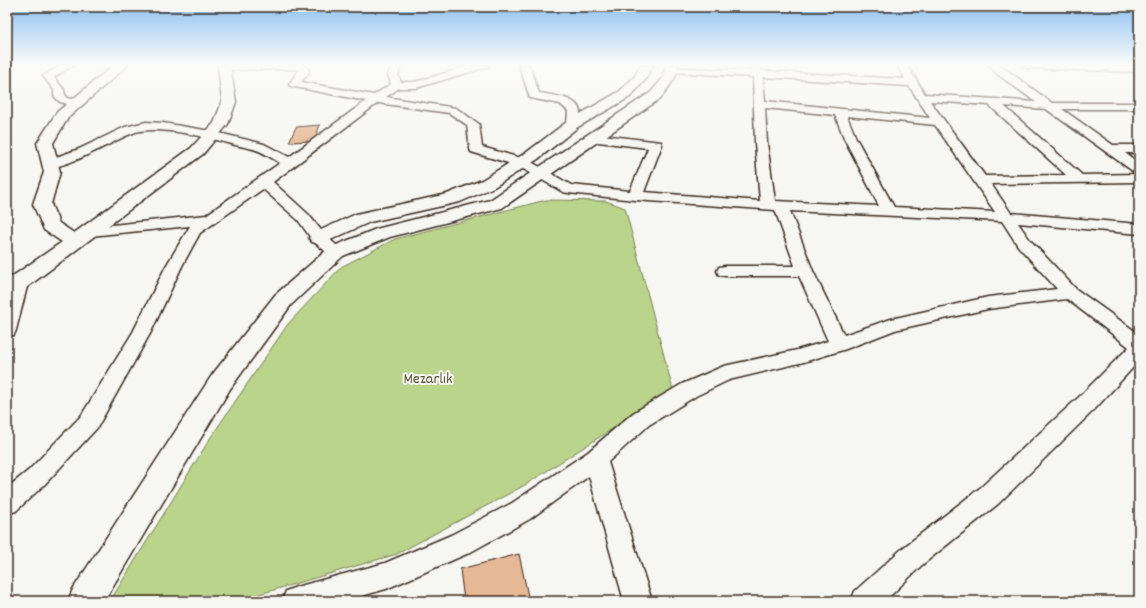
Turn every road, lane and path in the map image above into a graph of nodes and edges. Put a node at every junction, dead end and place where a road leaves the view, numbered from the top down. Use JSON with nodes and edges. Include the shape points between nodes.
{"nodes":[{"id":1,"x":60,"y":93,"type":"edge"},
{"id":2,"x":88,"y":93,"type":"edge"},
{"id":3,"x":228,"y":93,"type":"edge"},
{"id":4,"x":341,"y":93,"type":"edge"},
{"id":5,"x":384,"y":93,"type":"edge"},
{"id":6,"x":533,"y":93,"type":"edge"},
{"id":7,"x":627,"y":93,"type":"edge"},
{"id":8,"x":657,"y":93,"type":"edge"},
{"id":9,"x":758,"y":93,"type":"edge"},
{"id":10,"x":919,"y":93,"type":"edge"},
{"id":11,"x":1032,"y":93,"type":"edge"},
{"id":12,"x":921,"y":97,"type":"junction"},
{"id":13,"x":374,"y":100,"type":"junction"},
{"id":14,"x":992,"y":102,"type":"junction"},
{"id":15,"x":76,"y":103,"type":"junction"},
{"id":16,"x":759,"y":104,"type":"junction"},
{"id":17,"x":1050,"y":106,"type":"junction"},
{"id":18,"x":1139,"y":106,"type":"edge"},
{"id":19,"x":839,"y":111,"type":"junction"},
{"id":20,"x":938,"y":122,"type":"junction"},
{"id":21,"x":573,"y":124,"type":"junction"},
{"id":22,"x":210,"y":135,"type":"junction"},
{"id":23,"x":594,"y":138,"type":"junction"},
{"id":24,"x":310,"y":147,"type":"junction"},
{"id":25,"x":264,"y":148,"type":"junction"},
{"id":26,"x":1112,"y":149,"type":"junction"},
{"id":27,"x":1139,"y":149,"type":"edge"},
{"id":28,"x":521,"y":162,"type":"junction"},
{"id":29,"x":289,"y":163,"type":"junction"},
{"id":30,"x":50,"y":164,"type":"junction"},
{"id":31,"x":1139,"y":169,"type":"edge"},
{"id":32,"x":542,"y":172,"type":"junction"},
{"id":33,"x":1139,"y":178,"type":"edge"},
{"id":34,"x":1079,"y":179,"type":"junction"},
{"id":35,"x":981,"y":180,"type":"junction"},
{"id":36,"x":264,"y":182,"type":"junction"},
{"id":37,"x":636,"y":196,"type":"junction"},
{"id":38,"x":775,"y":206,"type":"junction"},
{"id":39,"x":889,"y":211,"type":"junction"},
{"id":40,"x":1006,"y":217,"type":"junction"},
{"id":41,"x":210,"y":219,"type":"junction"},
{"id":42,"x":1139,"y":229,"type":"edge"},
{"id":43,"x":90,"y":231,"type":"junction"},
{"id":44,"x":318,"y":238,"type":"junction"},
{"id":45,"x":75,"y":242,"type":"junction"},
{"id":46,"x":336,"y":252,"type":"junction"},
{"id":47,"x":725,"y":271,"type":"dead end"},
{"id":48,"x":805,"y":271,"type":"junction"},
{"id":49,"x":13,"y":285,"type":"edge"},
{"id":50,"x":1070,"y":293,"type":"junction"},
{"id":51,"x":7,"y":330,"type":"edge"},
{"id":52,"x":839,"y":344,"type":"junction"},
{"id":53,"x":1139,"y":344,"type":"edge"},
{"id":54,"x":1139,"y":349,"type":"edge"},
{"id":55,"x":596,"y":459,"type":"junction"},
{"id":56,"x":7,"y":503,"type":"edge"},
{"id":57,"x":85,"y":601,"type":"edge"},
{"id":58,"x":296,"y":601,"type":"edge"},
{"id":59,"x":638,"y":601,"type":"edge"},
{"id":60,"x":865,"y":601,"type":"edge"}],
"edges":[{"from":1,"to":15,"type":"street","via":[[64,100]]},
{"from":2,"to":15,"type":"street"},
{"from":3,"to":22,"type":"street","via":[[229,102],[221,124]]},
{"from":4,"to":13,"type":"street"},
{"from":5,"to":13,"type":"street"},
{"from":6,"to":21,"type":"street","via":[[534,96],[564,101],[574,110]]},
{"from":7,"to":21,"type":"street"},
{"from":8,"to":23,"type":"street"},
{"from":9,"to":16,"type":"street"},
{"from":10,"to":12,"type":"street"},
{"from":11,"to":17,"type":"street"},
{"from":12,"to":14,"type":"street"},
{"from":12,"to":20,"type":"street"},
{"from":13,"to":24,"type":"street"},
{"from":13,"to":28,"type":"street","via":[[452,110],[473,124],[476,149]]},
{"from":14,"to":17,"type":"street"},
{"from":14,"to":34,"type":"street"},
{"from":15,"to":30,"type":"street","via":[[62,115],[45,143]]},
{"from":16,"to":19,"type":"street"},
{"from":16,"to":38,"type":"street","via":[[761,143]]},
{"from":17,"to":18,"type":"street"},
{"from":17,"to":26,"type":"street"},
{"from":19,"to":20,"type":"street"},
{"from":19,"to":39,"type":"street","via":[[850,138]]},
{"from":20,"to":35,"type":"street"},
{"from":21,"to":28,"type":"street"},
{"from":22,"to":25,"type":"street"},
{"from":22,"to":30,"type":"street","via":[[146,126],[129,130],[84,152]]},
{"from":22,"to":43,"type":"street","via":[[197,150]]},
{"from":23,"to":32,"type":"street"},
{"from":23,"to":37,"type":"street","via":[[656,145]]},
{"from":24,"to":25,"type":"street"},
{"from":24,"to":29,"type":"street"},
{"from":25,"to":29,"type":"street"},
{"from":26,"to":27,"type":"street"},
{"from":26,"to":31,"type":"street"},
{"from":28,"to":32,"type":"street"},
{"from":28,"to":44,"type":"street","via":[[488,184],[466,194],[362,218]]},
{"from":29,"to":36,"type":"street"},
{"from":30,"to":45,"type":"street","via":[[52,172],[42,204],[51,226]]},
{"from":32,"to":37,"type":"street","via":[[568,189]]},
{"from":32,"to":46,"type":"street","via":[[496,204],[383,233]]},
{"from":33,"to":34,"type":"street"},
{"from":34,"to":35,"type":"street"},
{"from":35,"to":40,"type":"street"},
{"from":36,"to":41,"type":"street"},
{"from":36,"to":44,"type":"street","via":[[302,217]]},
{"from":37,"to":38,"type":"street"},
{"from":38,"to":39,"type":"street"},
{"from":38,"to":48,"type":"street"},
{"from":39,"to":40,"type":"street"},
{"from":40,"to":42,"type":"street"},
{"from":40,"to":50,"type":"street","via":[[1024,243]]},
{"from":41,"to":43,"type":"street"},
{"from":41,"to":56,"type":"street","via":[[194,230],[142,332],[89,422],[37,477]]},
{"from":43,"to":45,"type":"street"},
{"from":44,"to":46,"type":"street"},
{"from":45,"to":49,"type":"street"},
{"from":46,"to":57,"type":"street","via":[[283,300],[221,382]]},
{"from":47,"to":48,"type":"street"},
{"from":48,"to":52,"type":"street"},
{"from":49,"to":51,"type":"street"},
{"from":50,"to":52,"type":"street","via":[[988,303],[891,325]]},
{"from":50,"to":53,"type":"street"},
{"from":52,"to":55,"type":"street","via":[[724,374],[689,390],[641,419]]},
{"from":54,"to":60,"type":"street","via":[[1088,403],[989,496],[913,556]]},
{"from":55,"to":58,"type":"street","via":[[521,510],[460,544],[386,576]]},
{"from":55,"to":59,"type":"street"}]}
